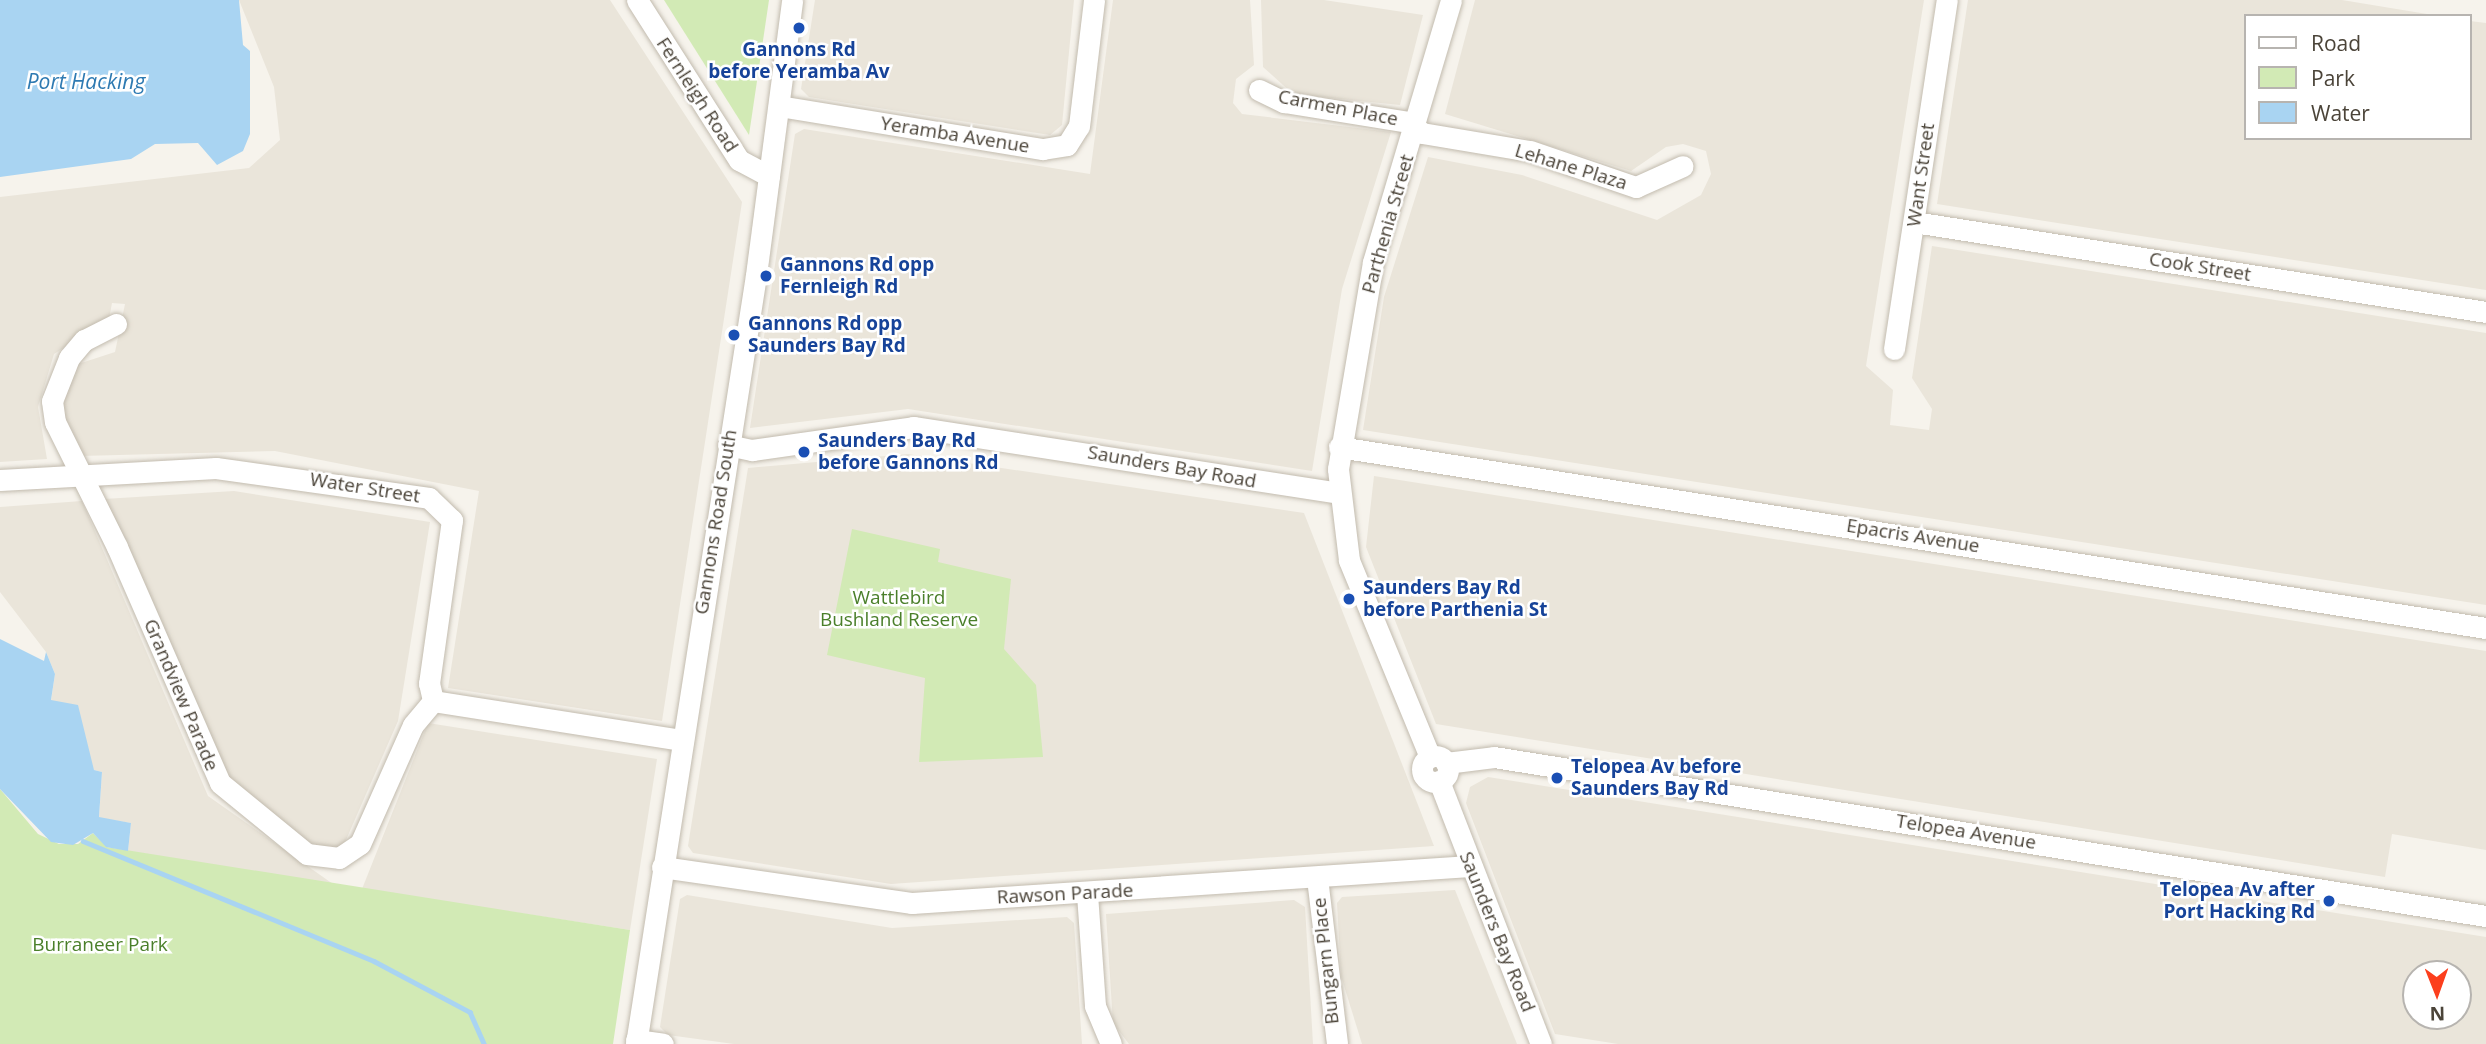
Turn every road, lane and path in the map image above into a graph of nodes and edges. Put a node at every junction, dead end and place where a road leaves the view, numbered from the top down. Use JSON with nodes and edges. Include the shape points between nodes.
{"nodes":[{"id":1,"x":637,"y":0,"type":"edge"},
{"id":2,"x":792,"y":0,"type":"edge"},
{"id":3,"x":1094,"y":0,"type":"edge"},
{"id":4,"x":1451,"y":0,"type":"edge"},
{"id":5,"x":1947,"y":0,"type":"edge"},
{"id":6,"x":1259,"y":90,"type":"dead end"},
{"id":7,"x":779,"y":106,"type":"junction"},
{"id":8,"x":1417,"y":127,"type":"junction"},
{"id":9,"x":1683,"y":166,"type":"dead end"},
{"id":10,"x":769,"y":176,"type":"junction"},
{"id":11,"x":1914,"y":222,"type":"junction"},
{"id":12,"x":2486,"y":313,"type":"edge"},
{"id":13,"x":116,"y":324,"type":"dead end"},
{"id":14,"x":1894,"y":349,"type":"dead end"},
{"id":15,"x":728,"y":445,"type":"junction"},
{"id":16,"x":1339,"y":447,"type":"junction"},
{"id":17,"x":84,"y":477,"type":"junction"},
{"id":18,"x":0,"y":480,"type":"edge"},
{"id":19,"x":1339,"y":494,"type":"junction"},
{"id":20,"x":2486,"y":628,"type":"edge"},
{"id":21,"x":433,"y":701,"type":"junction"},
{"id":22,"x":682,"y":740,"type":"junction"},
{"id":23,"x":1438,"y":767,"type":"junction"},
{"id":24,"x":1470,"y":866,"type":"junction"},
{"id":25,"x":662,"y":867,"type":"junction"},
{"id":26,"x":1317,"y":878,"type":"junction"},
{"id":27,"x":1087,"y":894,"type":"junction"},
{"id":28,"x":2486,"y":916,"type":"edge"},
{"id":29,"x":636,"y":1042,"type":"edge"},
{"id":30,"x":663,"y":1044,"type":"edge"},
{"id":31,"x":1111,"y":1044,"type":"edge"},
{"id":32,"x":1337,"y":1044,"type":"edge"},
{"id":33,"x":1541,"y":1044,"type":"edge"}],
"edges":[{"from":1,"to":10,"type":"street","name":"Fernleigh Road","via":[[739,160]]},
{"from":2,"to":7,"type":"street","name":"Gannons Road South"},
{"from":3,"to":7,"type":"street","name":"Yeramba Avenue","via":[[1079,126],[1067,145],[1043,149]]},
{"from":4,"to":8,"type":"street","name":"Parthenia Street"},
{"from":5,"to":11,"type":"street","name":"Want Street"},
{"from":6,"to":8,"type":"street","name":"Carmen Place","via":[[1284,102]]},
{"from":7,"to":10,"type":"street","name":"Gannons Road South"},
{"from":8,"to":9,"type":"street","name":"Lehane Plaza","via":[[1422,133],[1530,151],[1636,187]]},
{"from":8,"to":16,"type":"street","name":"Parthenia Street","via":[[1373,262]]},
{"from":10,"to":15,"type":"street","name":"Gannons Road South"},
{"from":11,"to":12,"type":"street","name":"Cook Street"},
{"from":11,"to":14,"type":"street","name":"Want Street"},
{"from":13,"to":17,"type":"street","name":"Grandview Parade","via":[[84,340],[57,378],[52,401],[55,422]]},
{"from":15,"to":19,"type":"street","name":"Saunders Bay Road","via":[[752,450],[913,427]]},
{"from":15,"to":22,"type":"street","name":"Gannons Road South"},
{"from":16,"to":19,"type":"street","name":"Parthenia Street"},
{"from":16,"to":20,"type":"street","name":"Epacris Avenue"},
{"from":17,"to":18,"type":"street","name":"Water Street"},
{"from":17,"to":21,"type":"street","name":"Water Street","via":[[242,470],[429,498],[444,507],[452,520],[429,683]]},
{"from":17,"to":21,"type":"street","name":"Grandview Parade","via":[[216,776],[307,854],[339,858],[360,844],[413,725]]},
{"from":19,"to":23,"type":"street","name":"Saunders Bay Road","via":[[1344,540],[1363,604]]},
{"from":21,"to":22,"type":"street"},
{"from":22,"to":25,"type":"street","name":"Gannons Road South"},
{"from":23,"to":24,"type":"street","name":"Saunders Bay Road"},
{"from":23,"to":28,"type":"street","name":"Telopea Avenue","via":[[1494,757]]},
{"from":24,"to":26,"type":"street","name":"Rawson Parade"},
{"from":24,"to":33,"type":"street","name":"Saunders Bay Road"},
{"from":25,"to":27,"type":"street","name":"Rawson Parade","via":[[888,902]]},
{"from":25,"to":29,"type":"street","name":"Gannons Road South"},
{"from":26,"to":27,"type":"street","name":"Rawson Parade"},
{"from":26,"to":32,"type":"street","name":"Bungarn Place"},
{"from":27,"to":31,"type":"street","via":[[1095,1006]]},
{"from":29,"to":30,"type":"street"}]}
